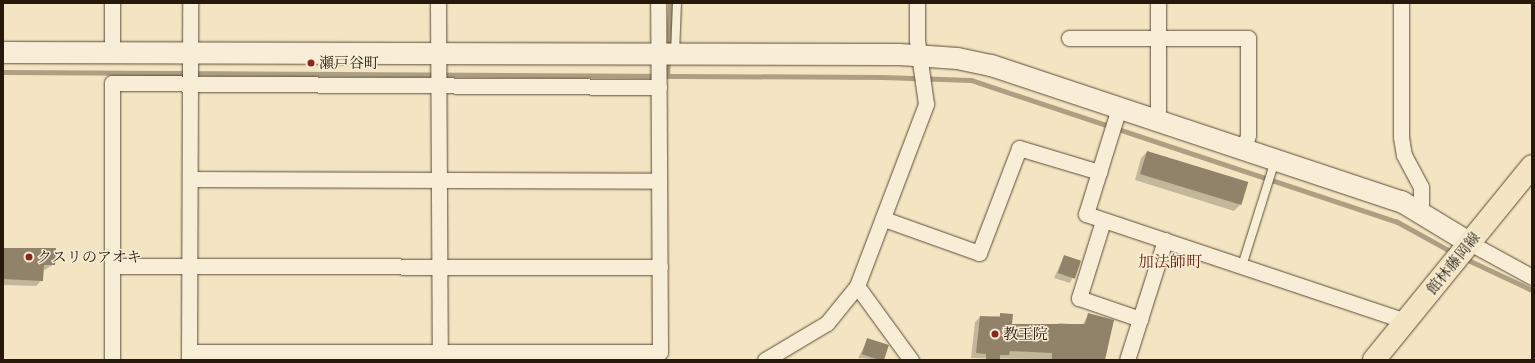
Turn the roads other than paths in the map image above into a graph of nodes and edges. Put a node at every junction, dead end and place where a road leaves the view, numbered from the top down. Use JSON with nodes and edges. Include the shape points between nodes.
{"nodes":[{"id":1,"x":112,"y":3,"type":"edge"},
{"id":2,"x":190,"y":3,"type":"edge"},
{"id":3,"x":438,"y":3,"type":"edge"},
{"id":4,"x":658,"y":3,"type":"edge"},
{"id":5,"x":677,"y":3,"type":"edge"},
{"id":6,"x":917,"y":3,"type":"edge"},
{"id":7,"x":1158,"y":3,"type":"edge"},
{"id":8,"x":1401,"y":3,"type":"edge"},
{"id":9,"x":1158,"y":37,"type":"junction"},
{"id":10,"x":1069,"y":38,"type":"dead end"},
{"id":11,"x":3,"y":52,"type":"edge"},
{"id":12,"x":189,"y":52,"type":"junction"},
{"id":13,"x":438,"y":52,"type":"junction"},
{"id":14,"x":112,"y":53,"type":"junction"},
{"id":15,"x":667,"y":54,"type":"junction"},
{"id":16,"x":921,"y":55,"type":"junction"},
{"id":17,"x":188,"y":84,"type":"junction"},
{"id":18,"x":438,"y":85,"type":"junction"},
{"id":19,"x":659,"y":87,"type":"junction"},
{"id":20,"x":1119,"y":108,"type":"junction"},
{"id":21,"x":1158,"y":121,"type":"junction"},
{"id":22,"x":1244,"y":150,"type":"junction"},
{"id":23,"x":1275,"y":160,"type":"junction"},
{"id":24,"x":1532,"y":166,"type":"edge"},
{"id":25,"x":1099,"y":172,"type":"junction"},
{"id":26,"x":190,"y":179,"type":"junction"},
{"id":27,"x":439,"y":180,"type":"junction"},
{"id":28,"x":659,"y":182,"type":"junction"},
{"id":29,"x":1421,"y":212,"type":"junction"},
{"id":30,"x":884,"y":219,"type":"junction"},
{"id":31,"x":1104,"y":221,"type":"junction"},
{"id":32,"x":1165,"y":240,"type":"junction"},
{"id":33,"x":1470,"y":243,"type":"junction"},
{"id":34,"x":112,"y":266,"type":"junction"},
{"id":35,"x":189,"y":266,"type":"junction"},
{"id":36,"x":1242,"y":266,"type":"junction"},
{"id":37,"x":439,"y":267,"type":"junction"},
{"id":38,"x":660,"y":267,"type":"junction"},
{"id":39,"x":1528,"y":273,"type":"edge"},
{"id":40,"x":857,"y":286,"type":"junction"},
{"id":41,"x":1140,"y":319,"type":"junction"},
{"id":42,"x":1406,"y":321,"type":"junction"},
{"id":43,"x":189,"y":356,"type":"edge"},
{"id":44,"x":440,"y":356,"type":"edge"},
{"id":45,"x":537,"y":357,"type":"edge"},
{"id":46,"x":112,"y":360,"type":"edge"},
{"id":47,"x":765,"y":360,"type":"edge"},
{"id":48,"x":911,"y":360,"type":"edge"},
{"id":49,"x":1127,"y":360,"type":"edge"},
{"id":50,"x":1374,"y":360,"type":"edge"}],
"edges":[{"from":1,"to":14,"type":"street"},
{"from":2,"to":12,"type":"street"},
{"from":3,"to":13,"type":"street"},
{"from":4,"to":15,"type":"street"},
{"from":5,"to":15,"type":"lane"},
{"from":6,"to":16,"type":"street","via":[[917,40]]},
{"from":7,"to":9,"type":"street"},
{"from":8,"to":29,"type":"street","via":[[1400,137],[1404,155],[1421,187]]},
{"from":9,"to":10,"type":"street"},
{"from":9,"to":21,"type":"street"},
{"from":9,"to":22,"type":"street","via":[[1248,38],[1248,136]]},
{"from":11,"to":14,"type":"street"},
{"from":12,"to":13,"type":"street"},
{"from":12,"to":14,"type":"street"},
{"from":12,"to":17,"type":"street"},
{"from":13,"to":15,"type":"street"},
{"from":13,"to":18,"type":"street"},
{"from":15,"to":16,"type":"street"},
{"from":15,"to":19,"type":"street"},
{"from":16,"to":20,"type":"street","via":[[991,65]]},
{"from":16,"to":30,"type":"street","via":[[926,104]]},
{"from":17,"to":18,"type":"street"},
{"from":17,"to":26,"type":"street"},
{"from":17,"to":34,"type":"street","via":[[112,83]]},
{"from":18,"to":19,"type":"street"},
{"from":18,"to":27,"type":"street"},
{"from":19,"to":28,"type":"street"},
{"from":20,"to":21,"type":"street"},
{"from":20,"to":25,"type":"street"},
{"from":21,"to":22,"type":"street"},
{"from":22,"to":23,"type":"street"},
{"from":23,"to":29,"type":"street","via":[[1401,201]]},
{"from":23,"to":36,"type":"lane"},
{"from":24,"to":33,"type":"main road","name":"館林藤岡線"},
{"from":25,"to":30,"type":"street","via":[[1019,148],[979,253]]},
{"from":25,"to":31,"type":"street","via":[[1086,214]]},
{"from":26,"to":27,"type":"street"},
{"from":26,"to":35,"type":"street"},
{"from":27,"to":28,"type":"street"},
{"from":27,"to":37,"type":"street"},
{"from":28,"to":38,"type":"street"},
{"from":29,"to":33,"type":"street"},
{"from":30,"to":40,"type":"street"},
{"from":31,"to":32,"type":"street"},
{"from":31,"to":41,"type":"street","via":[[1078,298]]},
{"from":32,"to":36,"type":"street"},
{"from":32,"to":41,"type":"street"},
{"from":33,"to":39,"type":"street"},
{"from":33,"to":42,"type":"main road","name":"館林藤岡線"},
{"from":34,"to":35,"type":"street"},
{"from":34,"to":46,"type":"street"},
{"from":35,"to":37,"type":"street"},
{"from":35,"to":43,"type":"street"},
{"from":36,"to":42,"type":"street"},
{"from":37,"to":38,"type":"street"},
{"from":37,"to":44,"type":"street"},
{"from":38,"to":45,"type":"street","via":[[660,352]]},
{"from":40,"to":47,"type":"street","via":[[827,323]]},
{"from":40,"to":48,"type":"street"},
{"from":41,"to":49,"type":"street"},
{"from":42,"to":50,"type":"main road","name":"館林藤岡線"},
{"from":43,"to":44,"type":"street"},
{"from":44,"to":45,"type":"street"}]}
